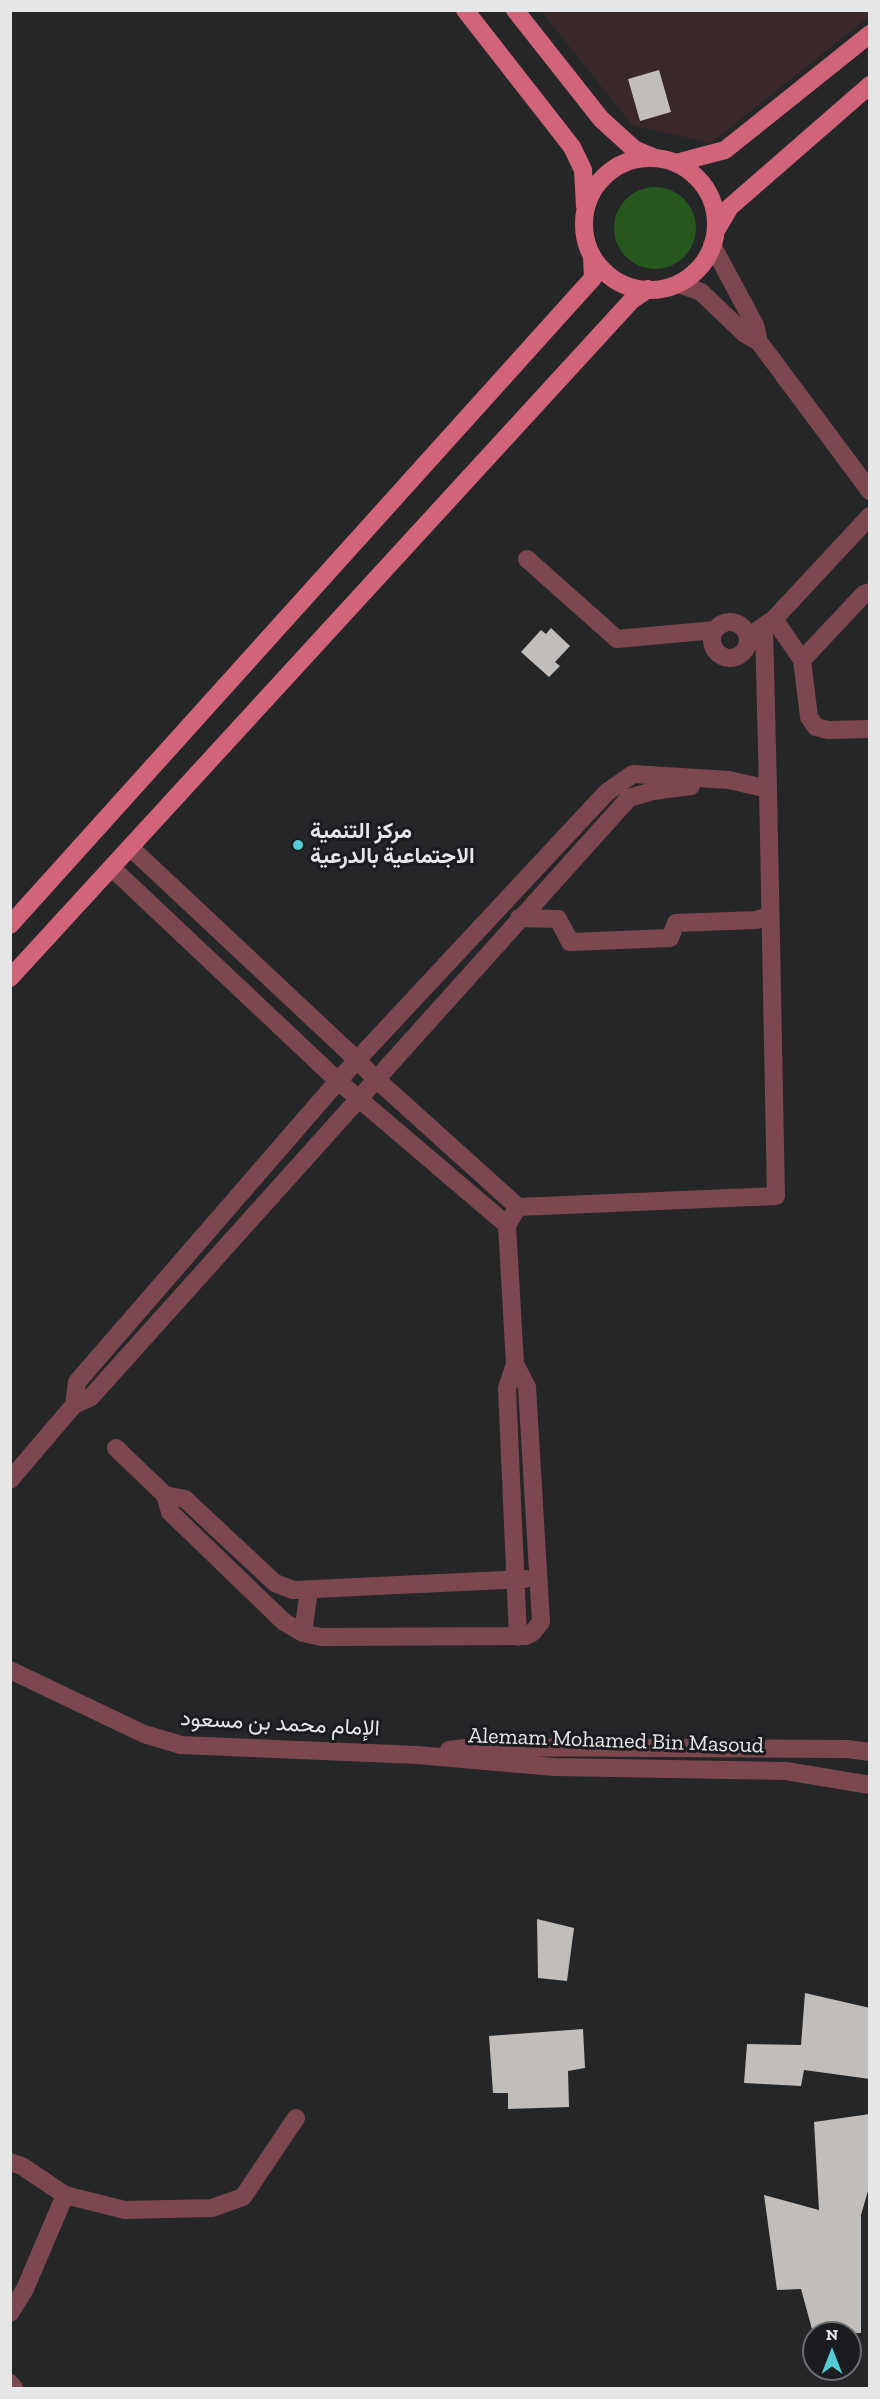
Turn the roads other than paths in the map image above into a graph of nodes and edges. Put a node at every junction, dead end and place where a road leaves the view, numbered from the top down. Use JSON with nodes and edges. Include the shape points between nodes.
{"nodes":[{"id":1,"x":465,"y":10,"type":"edge"},
{"id":2,"x":515,"y":10,"type":"edge"},
{"id":3,"x":870,"y":34,"type":"edge"},
{"id":4,"x":870,"y":85,"type":"edge"},
{"id":5,"x":657,"y":159,"type":"junction"},
{"id":6,"x":676,"y":163,"type":"junction"},
{"id":7,"x":584,"y":219,"type":"junction"},
{"id":8,"x":715,"y":237,"type":"junction"},
{"id":9,"x":592,"y":257,"type":"junction"},
{"id":10,"x":679,"y":284,"type":"junction"},
{"id":11,"x":648,"y":289,"type":"junction"},
{"id":12,"x":759,"y":342,"type":"junction"},
{"id":13,"x":870,"y":490,"type":"edge"},
{"id":14,"x":870,"y":516,"type":"edge"},
{"id":15,"x":527,"y":560,"type":"dead end"},
{"id":16,"x":870,"y":592,"type":"edge"},
{"id":17,"x":762,"y":628,"type":"junction"},
{"id":18,"x":715,"y":630,"type":"junction"},
{"id":19,"x":802,"y":660,"type":"junction"},
{"id":20,"x":870,"y":729,"type":"edge"},
{"id":21,"x":729,"y":780,"type":"junction"},
{"id":22,"x":768,"y":789,"type":"junction"},
{"id":23,"x":130,"y":848,"type":"junction"},
{"id":24,"x":112,"y":868,"type":"junction"},
{"id":25,"x":770,"y":916,"type":"junction"},
{"id":26,"x":519,"y":918,"type":"junction"},
{"id":27,"x":10,"y":925,"type":"edge"},
{"id":28,"x":10,"y":978,"type":"edge"},
{"id":29,"x":357,"y":1060,"type":"junction"},
{"id":30,"x":376,"y":1079,"type":"junction"},
{"id":31,"x":338,"y":1081,"type":"junction"},
{"id":32,"x":358,"y":1097,"type":"junction"},
{"id":33,"x":518,"y":1207,"type":"junction"},
{"id":34,"x":507,"y":1225,"type":"junction"},
{"id":35,"x":515,"y":1364,"type":"junction"},
{"id":36,"x":74,"y":1405,"type":"junction"},
{"id":37,"x":116,"y":1448,"type":"dead end"},
{"id":38,"x":10,"y":1480,"type":"edge"},
{"id":39,"x":165,"y":1495,"type":"junction"},
{"id":40,"x":539,"y":1579,"type":"junction"},
{"id":41,"x":515,"y":1580,"type":"junction"},
{"id":42,"x":309,"y":1590,"type":"junction"},
{"id":43,"x":303,"y":1633,"type":"junction"},
{"id":44,"x":518,"y":1637,"type":"junction"},
{"id":45,"x":10,"y":1670,"type":"edge"},
{"id":46,"x":870,"y":1752,"type":"edge"},
{"id":47,"x":417,"y":1755,"type":"junction"},
{"id":48,"x":870,"y":1785,"type":"edge"},
{"id":49,"x":296,"y":2118,"type":"dead end"},
{"id":50,"x":10,"y":2162,"type":"edge"},
{"id":51,"x":65,"y":2195,"type":"junction"},
{"id":52,"x":10,"y":2313,"type":"edge"},
{"id":53,"x":10,"y":2383,"type":"edge"},
{"id":54,"x":14,"y":2388,"type":"edge"}],
"edges":[{"from":1,"to":7,"type":"main road","via":[[572,147],[583,170]]},
{"from":2,"to":5,"type":"main road","via":[[601,119],[634,149]]},
{"from":3,"to":6,"type":"main road","via":[[724,150]]},
{"from":4,"to":8,"type":"main road","via":[[730,207]]},
{"from":5,"to":6,"type":"main road"},
{"from":5,"to":7,"type":"main road","via":[[636,159],[616,167],[600,180],[589,198]]},
{"from":6,"to":8,"type":"main road","via":[[694,174],[707,190],[715,209]]},
{"from":7,"to":9,"type":"main road","via":[[585,239]]},
{"from":8,"to":10,"type":"main road","via":[[698,270]]},
{"from":8,"to":12,"type":"street"},
{"from":9,"to":11,"type":"main road","via":[[621,284]]},
{"from":9,"to":27,"type":"main road","via":[[593,278]]},
{"from":10,"to":11,"type":"main road"},
{"from":10,"to":12,"type":"street","via":[[701,292],[745,334]]},
{"from":11,"to":23,"type":"main road","via":[[632,300]]},
{"from":12,"to":13,"type":"street"},
{"from":14,"to":17,"type":"street"},
{"from":15,"to":18,"type":"street","via":[[617,639]]},
{"from":16,"to":19,"type":"street"},
{"from":17,"to":18,"type":"street","via":[[725,623]]},
{"from":17,"to":18,"type":"street","via":[[742,653],[726,658],[713,646]]},
{"from":17,"to":19,"type":"street"},
{"from":17,"to":22,"type":"street"},
{"from":19,"to":20,"type":"street","via":[[809,717],[816,727]]},
{"from":21,"to":22,"type":"street"},
{"from":21,"to":26,"type":"street","via":[[629,798]]},
{"from":21,"to":29,"type":"street","via":[[633,774],[607,792]]},
{"from":22,"to":25,"type":"street"},
{"from":23,"to":24,"type":"main road"},
{"from":23,"to":29,"type":"street"},
{"from":24,"to":28,"type":"main road"},
{"from":24,"to":31,"type":"street"},
{"from":25,"to":26,"type":"street","via":[[676,923],[670,938],[570,942],[558,919]]},
{"from":25,"to":33,"type":"street","via":[[776,1196]]},
{"from":26,"to":30,"type":"street"},
{"from":29,"to":30,"type":"street"},
{"from":29,"to":31,"type":"street"},
{"from":30,"to":32,"type":"street"},
{"from":30,"to":33,"type":"street"},
{"from":31,"to":32,"type":"street"},
{"from":31,"to":36,"type":"street","via":[[77,1382]]},
{"from":32,"to":34,"type":"street"},
{"from":32,"to":36,"type":"street","via":[[91,1397]]},
{"from":33,"to":34,"type":"street"},
{"from":34,"to":35,"type":"street"},
{"from":35,"to":40,"type":"street","via":[[528,1387]]},
{"from":35,"to":41,"type":"street","via":[[507,1388]]},
{"from":36,"to":38,"type":"street"},
{"from":37,"to":39,"type":"street"},
{"from":39,"to":42,"type":"street","via":[[184,1499],[275,1583],[293,1590]]},
{"from":39,"to":43,"type":"street","via":[[170,1512],[284,1622]]},
{"from":40,"to":41,"type":"street"},
{"from":40,"to":44,"type":"street","via":[[541,1622],[532,1633]]},
{"from":41,"to":42,"type":"street"},
{"from":41,"to":44,"type":"street"},
{"from":42,"to":43,"type":"street"},
{"from":43,"to":44,"type":"street","via":[[321,1637]]},
{"from":45,"to":47,"type":"street","name":"الإمام محمد بن مسعود","via":[[144,1734],[181,1745]]},
{"from":46,"to":47,"type":"street","name":"Alemam Mohamed Bin Masoud","via":[[473,1747]]},
{"from":47,"to":48,"type":"street","name":"Alemam Mohamed Bin Masoud","via":[[555,1767],[786,1771]]},
{"from":49,"to":51,"type":"street","via":[[243,2197],[212,2208],[125,2210]]},
{"from":50,"to":51,"type":"street"},
{"from":51,"to":52,"type":"street"},
{"from":53,"to":54,"type":"street"}]}
